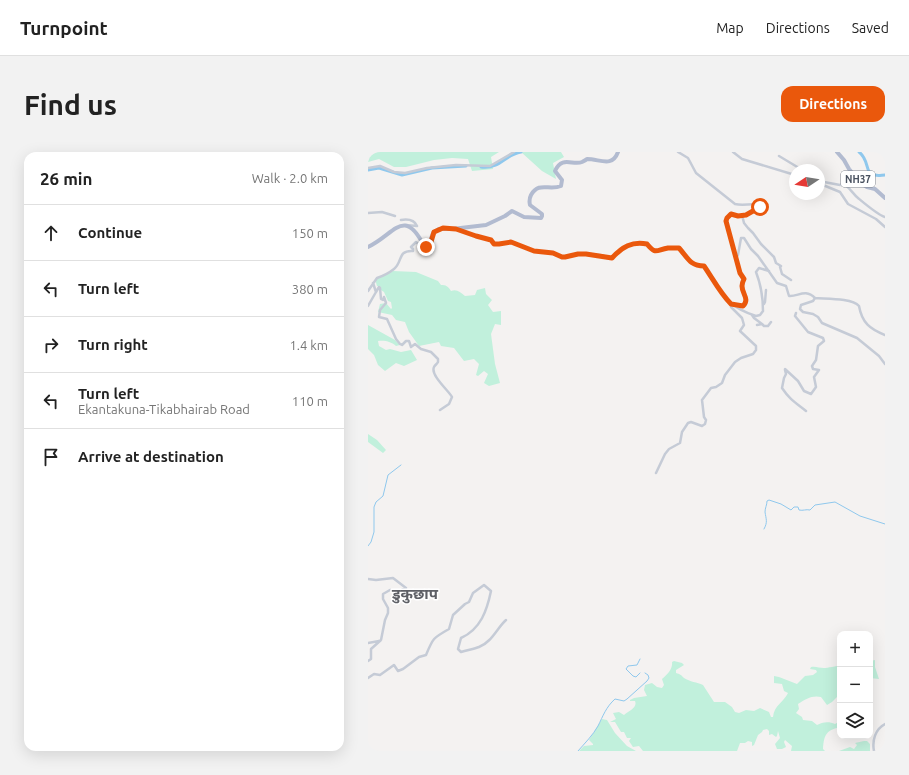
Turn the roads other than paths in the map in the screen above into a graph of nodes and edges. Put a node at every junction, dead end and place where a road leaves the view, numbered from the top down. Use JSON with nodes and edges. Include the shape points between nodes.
{"nodes":[{"id":1,"x":514,"y":152,"type":"edge"},
{"id":2,"x":618,"y":152,"type":"edge"},
{"id":3,"x":678,"y":152,"type":"edge"},
{"id":4,"x":733,"y":152,"type":"edge"},
{"id":5,"x":836,"y":152,"type":"edge"},
{"id":6,"x":779,"y":156,"type":"dead end"},
{"id":7,"x":792,"y":164,"type":"edge"},
{"id":8,"x":368,"y":168,"type":"edge"},
{"id":9,"x":789,"y":173,"type":"edge"},
{"id":10,"x":825,"y":182,"type":"edge"},
{"id":11,"x":825,"y":186,"type":"edge"},
{"id":12,"x":885,"y":198,"type":"edge"},
{"id":13,"x":368,"y":213,"type":"edge"},
{"id":14,"x":742,"y":215,"type":"junction"},
{"id":15,"x":395,"y":216,"type":"dead end"},
{"id":16,"x":885,"y":217,"type":"edge"},
{"id":17,"x":401,"y":220,"type":"dead end"},
{"id":18,"x":405,"y":225,"type":"junction"},
{"id":19,"x":885,"y":227,"type":"edge"},
{"id":20,"x":456,"y":229,"type":"junction"},
{"id":21,"x":368,"y":247,"type":"edge"},
{"id":22,"x":428,"y":247,"type":"junction"},
{"id":23,"x":736,"y":257,"type":"junction"},
{"id":24,"x":769,"y":271,"type":"junction"},
{"id":25,"x":791,"y":280,"type":"dead end"},
{"id":26,"x":373,"y":283,"type":"junction"},
{"id":27,"x":766,"y":290,"type":"dead end"},
{"id":28,"x":368,"y":291,"type":"edge"},
{"id":29,"x":376,"y":292,"type":"junction"},
{"id":30,"x":815,"y":298,"type":"junction"},
{"id":31,"x":731,"y":304,"type":"junction"},
{"id":32,"x":763,"y":305,"type":"junction"},
{"id":33,"x":801,"y":305,"type":"junction"},
{"id":34,"x":368,"y":306,"type":"edge"},
{"id":35,"x":752,"y":314,"type":"junction"},
{"id":36,"x":771,"y":322,"type":"dead end"},
{"id":37,"x":757,"y":324,"type":"dead end"},
{"id":38,"x":762,"y":324,"type":"junction"},
{"id":39,"x":885,"y":335,"type":"edge"},
{"id":40,"x":885,"y":364,"type":"edge"},
{"id":41,"x":440,"y":410,"type":"dead end"},
{"id":42,"x":806,"y":411,"type":"dead end"},
{"id":43,"x":656,"y":473,"type":"dead end"},
{"id":44,"x":368,"y":579,"type":"edge"},
{"id":45,"x":506,"y":620,"type":"dead end"},
{"id":46,"x":381,"y":640,"type":"junction"},
{"id":47,"x":368,"y":643,"type":"edge"},
{"id":48,"x":368,"y":661,"type":"edge"},
{"id":49,"x":368,"y":678,"type":"edge"},
{"id":50,"x":885,"y":724,"type":"edge"},
{"id":51,"x":874,"y":751,"type":"edge"}],
"edges":[{"from":1,"to":8,"type":"street","via":[[490,166],[456,165],[405,173],[394,172],[380,166]]},
{"from":2,"to":20,"type":"main road","via":[[615,159],[604,162],[588,159],[581,162],[565,162],[559,166],[555,171],[562,180],[561,186],[538,187],[529,199],[530,205],[542,214],[542,217],[524,217],[512,211],[486,225]]},
{"from":3,"to":14,"type":"street","via":[[688,158],[696,173],[730,201],[739,205],[761,205]]},
{"from":4,"to":9,"type":"street","via":[[742,159]]},
{"from":5,"to":12,"type":"main road","number":"NH37","via":[[862,184],[875,189]]},
{"from":6,"to":7,"type":"street"},
{"from":10,"to":16,"type":"street","via":[[844,184],[857,198]]},
{"from":11,"to":19,"type":"street","via":[[840,192],[848,204],[876,219]]},
{"from":13,"to":15,"type":"street","via":[[382,212]]},
{"from":14,"to":23,"type":"street","via":[[731,214],[726,221]]},
{"from":14,"to":25,"type":"street","via":[[744,223],[760,244],[781,266],[782,274]]},
{"from":17,"to":18,"type":"street","via":[[409,219],[417,226]]},
{"from":18,"to":21,"type":"main road","via":[[397,227]]},
{"from":18,"to":22,"type":"main road","via":[[418,235],[424,246]]},
{"from":20,"to":22,"type":"main road","via":[[443,228],[436,231]]},
{"from":20,"to":31,"type":"street","via":[[491,240],[494,244],[511,242],[534,251],[565,257],[586,254],[612,258],[618,251],[638,242],[647,244],[657,252],[679,248],[696,266],[704,266]]},
{"from":22,"to":26,"type":"street","via":[[424,249],[416,242],[411,247],[413,250],[404,252],[395,269],[377,278]]},
{"from":23,"to":24,"type":"street","via":[[741,238],[744,238]]},
{"from":23,"to":31,"type":"street","via":[[744,279],[742,285],[746,303],[743,306]]},
{"from":24,"to":30,"type":"street","via":[[777,283],[786,286],[789,296],[800,292]]},
{"from":24,"to":32,"type":"street","via":[[759,268],[756,272]]},
{"from":26,"to":28,"type":"street"},
{"from":26,"to":29,"type":"street"},
{"from":27,"to":32,"type":"street"},
{"from":29,"to":34,"type":"street"},
{"from":29,"to":41,"type":"street","via":[[379,287],[381,299],[384,297],[386,303],[380,310],[379,317],[387,319],[400,344],[409,341],[411,347],[415,344],[431,352],[438,359],[433,371],[452,398],[449,404]]},
{"from":30,"to":33,"type":"street"},
{"from":30,"to":39,"type":"street","via":[[831,298],[858,304],[861,316],[871,329]]},
{"from":31,"to":35,"type":"street"},
{"from":31,"to":43,"type":"street","via":[[731,308],[742,318],[744,325],[740,331],[756,346],[756,350],[735,362],[722,383],[708,391],[702,400],[705,424],[702,426],[688,423],[682,432],[680,443],[669,449]]},
{"from":32,"to":35,"type":"street","via":[[760,315]]},
{"from":33,"to":40,"type":"street","via":[[800,309],[803,312],[813,314],[822,323],[857,338]]},
{"from":33,"to":42,"type":"street","via":[[795,316],[808,332],[824,340],[818,346],[816,360],[812,366],[813,369],[819,370],[814,377],[816,387],[812,394],[804,391],[785,369],[782,388],[789,399]]},
{"from":35,"to":38,"type":"street"},
{"from":36,"to":38,"type":"street","via":[[768,326]]},
{"from":37,"to":38,"type":"street"},
{"from":44,"to":46,"type":"street","via":[[393,578],[406,588],[397,592],[390,590],[383,594],[389,611]]},
{"from":45,"to":49,"type":"street","via":[[495,634],[479,647],[461,652],[458,649],[461,638],[483,618],[491,591],[484,585],[473,593],[469,602],[454,615],[450,629],[434,637],[426,656],[398,671],[394,666],[380,675],[374,674]]},
{"from":46,"to":47,"type":"street"},
{"from":46,"to":48,"type":"street","via":[[372,649],[371,659]]},
{"from":50,"to":51,"type":"street","via":[[875,735]]}]}
